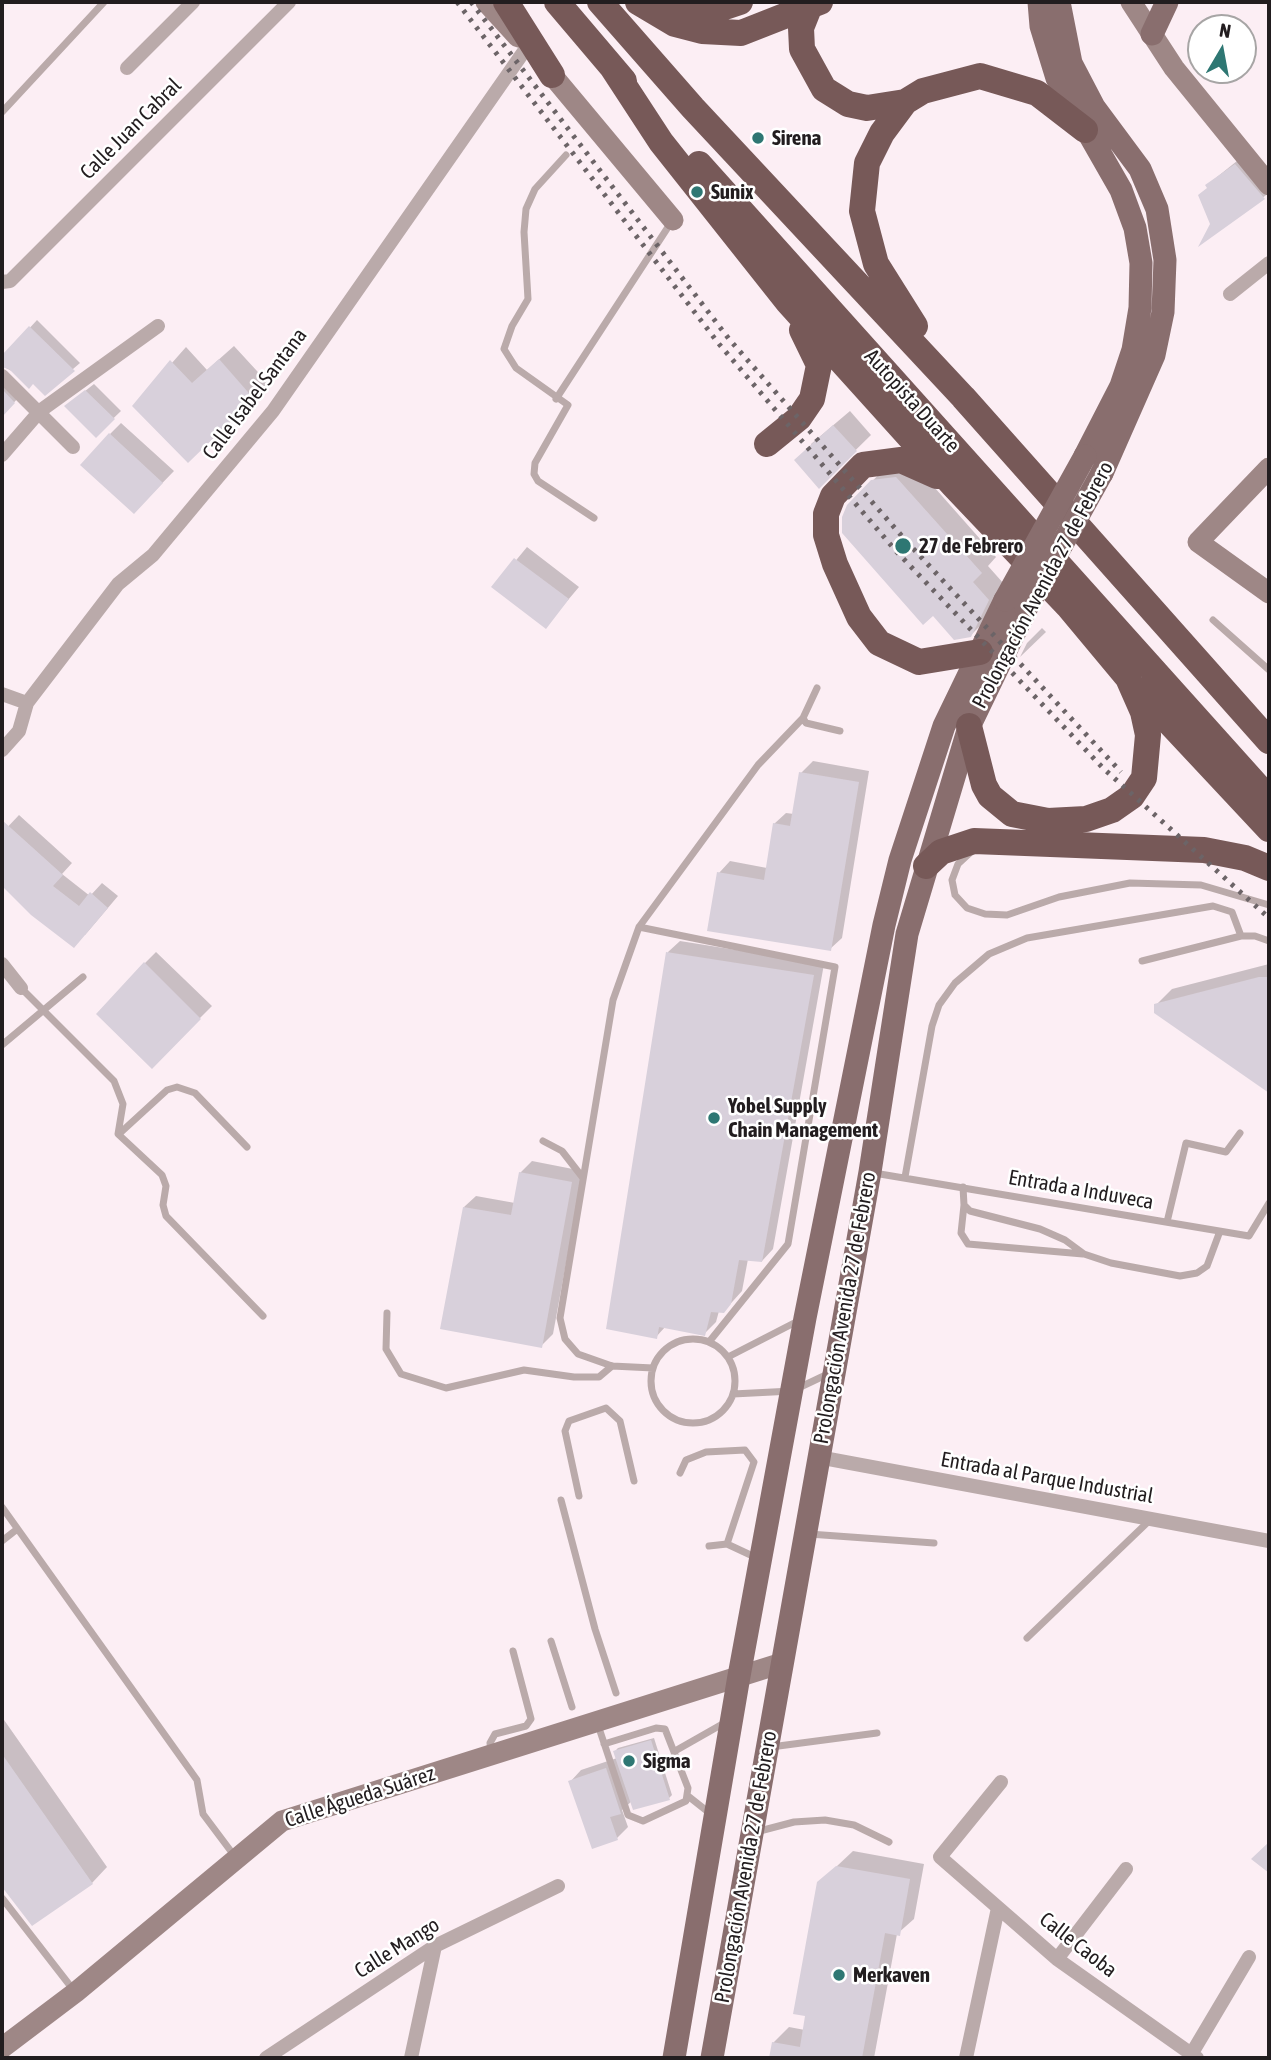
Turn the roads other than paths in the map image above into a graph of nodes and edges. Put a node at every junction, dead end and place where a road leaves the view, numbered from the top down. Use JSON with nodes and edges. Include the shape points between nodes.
{"nodes":[{"id":1,"x":104,"y":2,"type":"edge"},
{"id":2,"x":194,"y":2,"type":"edge"},
{"id":3,"x":289,"y":2,"type":"edge"},
{"id":4,"x":486,"y":2,"type":"edge"},
{"id":5,"x":506,"y":2,"type":"edge"},
{"id":6,"x":557,"y":2,"type":"edge"},
{"id":7,"x":600,"y":2,"type":"edge"},
{"id":8,"x":638,"y":2,"type":"edge"},
{"id":9,"x":649,"y":2,"type":"edge"},
{"id":10,"x":740,"y":2,"type":"edge"},
{"id":11,"x":1039,"y":2,"type":"edge"},
{"id":12,"x":1059,"y":2,"type":"edge"},
{"id":13,"x":1167,"y":2,"type":"edge"},
{"id":14,"x":815,"y":5,"type":"edge"},
{"id":15,"x":1136,"y":5,"type":"edge"},
{"id":16,"x":1152,"y":34,"type":"junction"},
{"id":17,"x":527,"y":47,"type":"junction"},
{"id":18,"x":612,"y":67,"type":"junction"},
{"id":19,"x":127,"y":68,"type":"dead end"},
{"id":20,"x":552,"y":75,"type":"junction"},
{"id":21,"x":905,"y":102,"type":"junction"},
{"id":22,"x":2,"y":112,"type":"edge"},
{"id":23,"x":1085,"y":130,"type":"junction"},
{"id":24,"x":566,"y":155,"type":"dead end"},
{"id":25,"x":1269,"y":185,"type":"edge"},
{"id":26,"x":673,"y":220,"type":"joint"},
{"id":27,"x":1269,"y":263,"type":"edge"},
{"id":28,"x":2,"y":282,"type":"edge"},
{"id":29,"x":1230,"y":294,"type":"dead end"},
{"id":30,"x":787,"y":300,"type":"junction"},
{"id":31,"x":158,"y":326,"type":"dead end"},
{"id":32,"x":2,"y":376,"type":"edge"},
{"id":33,"x":963,"y":397,"type":"junction"},
{"id":34,"x":556,"y":399,"type":"junction"},
{"id":35,"x":40,"y":411,"type":"junction"},
{"id":36,"x":767,"y":444,"type":"dead end"},
{"id":37,"x":73,"y":447,"type":"dead end"},
{"id":38,"x":2,"y":455,"type":"edge"},
{"id":39,"x":1269,"y":468,"type":"edge"},
{"id":40,"x":953,"y":485,"type":"junction"},
{"id":41,"x":594,"y":518,"type":"dead end"},
{"id":42,"x":1269,"y":593,"type":"edge"},
{"id":43,"x":1016,"y":605,"type":"junction"},
{"id":44,"x":1213,"y":620,"type":"dead end"},
{"id":45,"x":1004,"y":629,"type":"junction"},
{"id":46,"x":980,"y":652,"type":"junction"},
{"id":47,"x":1269,"y":670,"type":"edge"},
{"id":48,"x":1128,"y":678,"type":"junction"},
{"id":49,"x":817,"y":688,"type":"dead end"},
{"id":50,"x":2,"y":694,"type":"edge"},
{"id":51,"x":27,"y":703,"type":"junction"},
{"id":52,"x":803,"y":718,"type":"junction"},
{"id":53,"x":969,"y":726,"type":"junction"},
{"id":54,"x":840,"y":731,"type":"dead end"},
{"id":55,"x":1269,"y":741,"type":"edge"},
{"id":56,"x":2,"y":750,"type":"edge"},
{"id":57,"x":1269,"y":799,"type":"edge"},
{"id":58,"x":1269,"y":829,"type":"edge"},
{"id":59,"x":989,"y":841,"type":"junction"},
{"id":60,"x":926,"y":866,"type":"junction"},
{"id":61,"x":1269,"y":868,"type":"edge"},
{"id":62,"x":1269,"y":905,"type":"edge"},
{"id":63,"x":639,"y":928,"type":"junction"},
{"id":64,"x":1241,"y":936,"type":"junction"},
{"id":65,"x":1269,"y":941,"type":"edge"},
{"id":66,"x":1142,"y":961,"type":"dead end"},
{"id":67,"x":2,"y":964,"type":"edge"},
{"id":68,"x":83,"y":976,"type":"dead end"},
{"id":69,"x":21,"y":988,"type":"joint"},
{"id":70,"x":45,"y":1011,"type":"junction"},
{"id":71,"x":2,"y":1045,"type":"edge"},
{"id":72,"x":843,"y":1127,"type":"junction"},
{"id":73,"x":875,"y":1132,"type":"junction"},
{"id":74,"x":1240,"y":1133,"type":"dead end"},
{"id":75,"x":118,"y":1134,"type":"junction"},
{"id":76,"x":543,"y":1141,"type":"dead end"},
{"id":77,"x":247,"y":1147,"type":"dead end"},
{"id":78,"x":870,"y":1172,"type":"junction"},
{"id":79,"x":905,"y":1177,"type":"junction"},
{"id":80,"x":583,"y":1178,"type":"junction"},
{"id":81,"x":963,"y":1187,"type":"junction"},
{"id":82,"x":1269,"y":1203,"type":"edge"},
{"id":83,"x":964,"y":1205,"type":"junction"},
{"id":84,"x":1167,"y":1222,"type":"junction"},
{"id":85,"x":1220,"y":1231,"type":"junction"},
{"id":86,"x":1084,"y":1254,"type":"junction"},
{"id":87,"x":387,"y":1313,"type":"dead end"},
{"id":88,"x":262,"y":1316,"type":"dead end"},
{"id":89,"x":805,"y":1318,"type":"junction"},
{"id":90,"x":709,"y":1342,"type":"junction"},
{"id":91,"x":728,"y":1357,"type":"junction"},
{"id":92,"x":612,"y":1366,"type":"junction"},
{"id":93,"x":653,"y":1368,"type":"junction"},
{"id":94,"x":835,"y":1370,"type":"junction"},
{"id":95,"x":792,"y":1391,"type":"junction"},
{"id":96,"x":733,"y":1394,"type":"junction"},
{"id":97,"x":818,"y":1457,"type":"junction"},
{"id":98,"x":680,"y":1473,"type":"dead end"},
{"id":99,"x":634,"y":1481,"type":"dead end"},
{"id":100,"x":579,"y":1496,"type":"dead end"},
{"id":101,"x":561,"y":1500,"type":"dead end"},
{"id":102,"x":2,"y":1507,"type":"edge"},
{"id":103,"x":1151,"y":1519,"type":"junction"},
{"id":104,"x":16,"y":1530,"type":"junction"},
{"id":105,"x":805,"y":1534,"type":"junction"},
{"id":106,"x":2,"y":1541,"type":"edge"},
{"id":107,"x":1269,"y":1541,"type":"edge"},
{"id":108,"x":934,"y":1543,"type":"dead end"},
{"id":109,"x":727,"y":1544,"type":"junction"},
{"id":110,"x":709,"y":1546,"type":"dead end"},
{"id":111,"x":761,"y":1560,"type":"junction"},
{"id":112,"x":1027,"y":1638,"type":"dead end"},
{"id":113,"x":551,"y":1641,"type":"dead end"},
{"id":114,"x":513,"y":1651,"type":"dead end"},
{"id":115,"x":782,"y":1663,"type":"junction"},
{"id":116,"x":739,"y":1676,"type":"junction"},
{"id":117,"x":616,"y":1693,"type":"dead end"},
{"id":118,"x":572,"y":1707,"type":"dead end"},
{"id":119,"x":732,"y":1719,"type":"junction"},
{"id":120,"x":596,"y":1721,"type":"junction"},
{"id":121,"x":877,"y":1733,"type":"dead end"},
{"id":122,"x":604,"y":1744,"type":"junction"},
{"id":123,"x":767,"y":1747,"type":"junction"},
{"id":124,"x":675,"y":1751,"type":"junction"},
{"id":125,"x":491,"y":1755,"type":"junction"},
{"id":126,"x":1001,"y":1782,"type":"dead end"},
{"id":127,"x":688,"y":1796,"type":"junction"},
{"id":128,"x":716,"y":1818,"type":"junction"},
{"id":129,"x":752,"y":1833,"type":"junction"},
{"id":130,"x":889,"y":1842,"type":"dead end"},
{"id":131,"x":237,"y":1858,"type":"junction"},
{"id":132,"x":1126,"y":1869,"type":"dead end"},
{"id":133,"x":558,"y":1886,"type":"dead end"},
{"id":134,"x":2,"y":1898,"type":"edge"},
{"id":135,"x":998,"y":1909,"type":"junction"},
{"id":136,"x":435,"y":1946,"type":"junction"},
{"id":137,"x":1249,"y":1957,"type":"dead end"},
{"id":138,"x":1057,"y":1959,"type":"junction"},
{"id":139,"x":76,"y":1992,"type":"junction"},
{"id":140,"x":2,"y":2048,"type":"edge"},
{"id":141,"x":1192,"y":2056,"type":"edge"},
{"id":142,"x":266,"y":2058,"type":"edge"},
{"id":143,"x":411,"y":2058,"type":"edge"},
{"id":144,"x":674,"y":2058,"type":"edge"},
{"id":145,"x":712,"y":2058,"type":"edge"},
{"id":146,"x":966,"y":2058,"type":"edge"}],
"edges":[{"from":1,"to":22,"type":"lane"},
{"from":2,"to":19,"type":"street"},
{"from":3,"to":28,"type":"street","name":"Calle Juan Cabral","via":[[10,281]]},
{"from":4,"to":17,"type":"street"},
{"from":5,"to":20,"type":"highway"},
{"from":6,"to":18,"type":"highway","name":"Autopista Duarte"},
{"from":7,"to":33,"type":"highway","name":"Autopista Duarte"},
{"from":8,"to":14,"type":"highway","via":[[675,24],[741,33]]},
{"from":9,"to":10,"type":"highway","via":[[695,10]]},
{"from":11,"to":23,"type":"main road","name":"Prolongación Avenida 27 de Febrero","via":[[1041,26],[1057,78]]},
{"from":12,"to":43,"type":"main road","name":"Prolongación Avenida 27 de Febrero","bridge":true,"via":[[1071,63],[1094,107],[1140,169],[1157,209],[1165,260],[1163,312],[1154,355],[1102,473]]},
{"from":13,"to":16,"type":"main road"},
{"from":14,"to":21,"type":"highway","via":[[801,28],[802,49],[824,89],[848,104],[867,108]]},
{"from":15,"to":16,"type":"street"},
{"from":16,"to":25,"type":"street"},
{"from":17,"to":20,"type":"street"},
{"from":17,"to":51,"type":"street","name":"Calle Isabel Santana","via":[[273,411],[153,555],[118,584]]},
{"from":18,"to":30,"type":"highway","via":[[661,142]]},
{"from":18,"to":57,"type":"highway","name":"Autopista Duarte"},
{"from":20,"to":26,"type":"street"},
{"from":21,"to":23,"type":"highway","via":[[923,91],[980,76],[1037,93]]},
{"from":21,"to":33,"type":"highway","via":[[867,163],[862,211],[886,285]]},
{"from":23,"to":43,"type":"main road","name":"Prolongación Avenida 27 de Febrero","bridge":true,"via":[[1125,199],[1135,228],[1141,263],[1140,308],[1121,386]]},
{"from":24,"to":34,"type":"lane","via":[[536,189],[526,209],[528,299],[504,349],[516,368]]},
{"from":26,"to":34,"type":"lane"},
{"from":27,"to":29,"type":"street"},
{"from":30,"to":36,"type":"highway","via":[[819,365],[812,399],[799,418]]},
{"from":30,"to":40,"type":"highway"},
{"from":31,"to":35,"type":"street"},
{"from":32,"to":35,"type":"street"},
{"from":33,"to":55,"type":"highway","name":"Autopista Duarte"},
{"from":34,"to":41,"type":"lane","via":[[568,407],[535,463],[534,474]]},
{"from":35,"to":37,"type":"street"},
{"from":35,"to":38,"type":"street"},
{"from":39,"to":42,"type":"street","via":[[1198,542]]},
{"from":40,"to":46,"type":"highway","via":[[901,460],[863,465],[833,496],[826,534],[859,617],[879,643],[919,662]]},
{"from":40,"to":48,"type":"highway","via":[[1068,606]]},
{"from":43,"to":45,"type":"main road","name":"Prolongación Avenida 27 de Febrero"},
{"from":44,"to":47,"type":"lane"},
{"from":45,"to":46,"type":"main road","name":"Prolongación Avenida 27 de Febrero"},
{"from":45,"to":53,"type":"main road","name":"Prolongación Avenida 27 de Febrero"},
{"from":46,"to":72,"type":"main road","name":"Prolongación Avenida 27 de Febrero","via":[[944,726],[900,860]]},
{"from":48,"to":53,"type":"highway","via":[[1147,735],[1144,778],[1132,796],[1112,810],[1086,819],[1026,818],[1002,807],[984,785]]},
{"from":48,"to":58,"type":"highway"},
{"from":49,"to":52,"type":"lane"},
{"from":50,"to":51,"type":"street"},
{"from":51,"to":56,"type":"street","name":"Calle Isabel Santana","via":[[19,732]]},
{"from":52,"to":54,"type":"lane","via":[[806,723]]},
{"from":52,"to":63,"type":"lane","via":[[758,765]]},
{"from":53,"to":60,"type":"main road","name":"Prolongación Avenida 27 de Febrero"},
{"from":59,"to":60,"type":"highway","via":[[957,845]]},
{"from":59,"to":61,"type":"highway","via":[[1203,850]]},
{"from":59,"to":62,"type":"lane","via":[[958,864],[952,880],[955,895],[967,908],[985,914],[1007,915],[1059,897],[1130,883],[1201,885]]},
{"from":60,"to":73,"type":"main road","name":"Prolongación Avenida 27 de Febrero","via":[[907,934]]},
{"from":63,"to":80,"type":"lane","via":[[612,1000]]},
{"from":63,"to":90,"type":"lane","via":[[835,967],[788,1244]]},
{"from":64,"to":65,"type":"lane"},
{"from":64,"to":66,"type":"lane"},
{"from":64,"to":79,"type":"lane","via":[[1232,912],[1213,906],[1027,938],[989,954],[955,983],[939,1005]]},
{"from":67,"to":69,"type":"street"},
{"from":68,"to":70,"type":"lane"},
{"from":69,"to":70,"type":"lane"},
{"from":70,"to":71,"type":"lane"},
{"from":70,"to":75,"type":"lane","via":[[114,1081],[123,1104]]},
{"from":72,"to":73,"type":"main road"},
{"from":72,"to":89,"type":"main road","name":"Prolongación Avenida 27 de Febrero"},
{"from":73,"to":78,"type":"main road","name":"Prolongación Avenida 27 de Febrero"},
{"from":74,"to":84,"type":"lane","via":[[1226,1152],[1186,1143]]},
{"from":75,"to":77,"type":"lane","via":[[167,1090],[177,1087],[195,1093]]},
{"from":75,"to":88,"type":"lane","via":[[162,1175],[166,1216]]},
{"from":76,"to":80,"type":"lane","via":[[562,1151]]},
{"from":78,"to":79,"type":"lane","name":"Entrada a Induveca"},
{"from":78,"to":94,"type":"main road","name":"Prolongación Avenida 27 de Febrero"},
{"from":79,"to":81,"type":"lane","name":"Entrada a Induveca"},
{"from":80,"to":92,"type":"lane","via":[[560,1318],[565,1339],[578,1354]]},
{"from":81,"to":83,"type":"lane"},
{"from":81,"to":84,"type":"lane","name":"Entrada a Induveca"},
{"from":82,"to":85,"type":"lane","name":"Entrada a Induveca","via":[[1249,1236]]},
{"from":83,"to":86,"type":"lane","via":[[970,1212],[1040,1228]]},
{"from":83,"to":86,"type":"lane","via":[[961,1233],[968,1244]]},
{"from":84,"to":85,"type":"lane","name":"Entrada a Induveca"},
{"from":85,"to":86,"type":"lane","via":[[1207,1266],[1180,1276]]},
{"from":87,"to":92,"type":"lane","via":[[386,1349],[401,1374],[446,1388],[524,1370],[599,1377]]},
{"from":89,"to":91,"type":"lane"},
{"from":89,"to":95,"type":"main road","name":"Prolongación Avenida 27 de Febrero"},
{"from":90,"to":91,"type":"lane"},
{"from":90,"to":93,"type":"lane","via":[[695,1339],[669,1346]]},
{"from":91,"to":96,"type":"lane","via":[[735,1375]]},
{"from":92,"to":93,"type":"lane"},
{"from":93,"to":96,"type":"lane","via":[[655,1398],[676,1419],[706,1421],[720,1414]]},
{"from":94,"to":95,"type":"lane"},
{"from":94,"to":97,"type":"main road","name":"Prolongación Avenida 27 de Febrero"},
{"from":95,"to":96,"type":"lane"},
{"from":95,"to":111,"type":"main road","name":"Prolongación Avenida 27 de Febrero"},
{"from":97,"to":103,"type":"street","name":"Entrada al Parque Industrial"},
{"from":97,"to":105,"type":"main road","name":"Prolongación Avenida 27 de Febrero"},
{"from":98,"to":109,"type":"lane","via":[[686,1460],[706,1452],[745,1450],[754,1462]]},
{"from":99,"to":100,"type":"lane","via":[[620,1421],[606,1408],[569,1421],[565,1431]]},
{"from":101,"to":117,"type":"lane"},
{"from":102,"to":104,"type":"lane"},
{"from":103,"to":107,"type":"street","name":"Entrada al Parque Industrial"},
{"from":103,"to":112,"type":"lane"},
{"from":104,"to":106,"type":"lane"},
{"from":104,"to":131,"type":"lane","via":[[197,1780],[204,1814]]},
{"from":105,"to":108,"type":"lane"},
{"from":105,"to":115,"type":"main road","name":"Prolongación Avenida 27 de Febrero"},
{"from":109,"to":110,"type":"lane"},
{"from":109,"to":111,"type":"lane"},
{"from":111,"to":116,"type":"main road","name":"Prolongación Avenida 27 de Febrero"},
{"from":113,"to":118,"type":"lane"},
{"from":114,"to":125,"type":"lane","via":[[531,1718],[526,1726],[495,1734],[489,1743]]},
{"from":115,"to":116,"type":"street","name":"Calle Águeda Suárez"},
{"from":115,"to":123,"type":"main road","name":"Prolongación Avenida 27 de Febrero"},
{"from":116,"to":119,"type":"main road","name":"Prolongación Avenida 27 de Febrero"},
{"from":116,"to":120,"type":"street","name":"Calle Águeda Suárez"},
{"from":119,"to":124,"type":"lane"},
{"from":119,"to":128,"type":"main road","name":"Prolongación Avenida 27 de Febrero"},
{"from":120,"to":122,"type":"lane"},
{"from":120,"to":125,"type":"street","name":"Calle Águeda Suárez"},
{"from":121,"to":123,"type":"lane"},
{"from":122,"to":124,"type":"lane","via":[[661,1727],[669,1733]]},
{"from":122,"to":127,"type":"lane","via":[[624,1810],[634,1819],[643,1821],[682,1805]]},
{"from":123,"to":129,"type":"main road","name":"Prolongación Avenida 27 de Febrero"},
{"from":124,"to":127,"type":"lane"},
{"from":125,"to":131,"type":"street","name":"Calle Águeda Suárez","via":[[282,1821]]},
{"from":126,"to":135,"type":"street","name":"Calle Caoba","via":[[940,1857]]},
{"from":127,"to":128,"type":"lane"},
{"from":128,"to":144,"type":"main road","name":"Prolongación Avenida 27 de Febrero"},
{"from":129,"to":130,"type":"lane","via":[[825,1820],[854,1825]]},
{"from":129,"to":145,"type":"main road","name":"Prolongación Avenida 27 de Febrero"},
{"from":131,"to":139,"type":"street","name":"Calle Águeda Suárez"},
{"from":132,"to":138,"type":"street"},
{"from":133,"to":136,"type":"street","name":"Calle Mango"},
{"from":134,"to":139,"type":"lane"},
{"from":135,"to":138,"type":"street","name":"Calle Caoba"},
{"from":135,"to":146,"type":"street"},
{"from":136,"to":142,"type":"street","name":"Calle Mango"},
{"from":136,"to":143,"type":"street"},
{"from":137,"to":141,"type":"street"},
{"from":138,"to":141,"type":"street","name":"Calle Caoba"},
{"from":139,"to":140,"type":"street","name":"Calle Águeda Suárez"}]}
